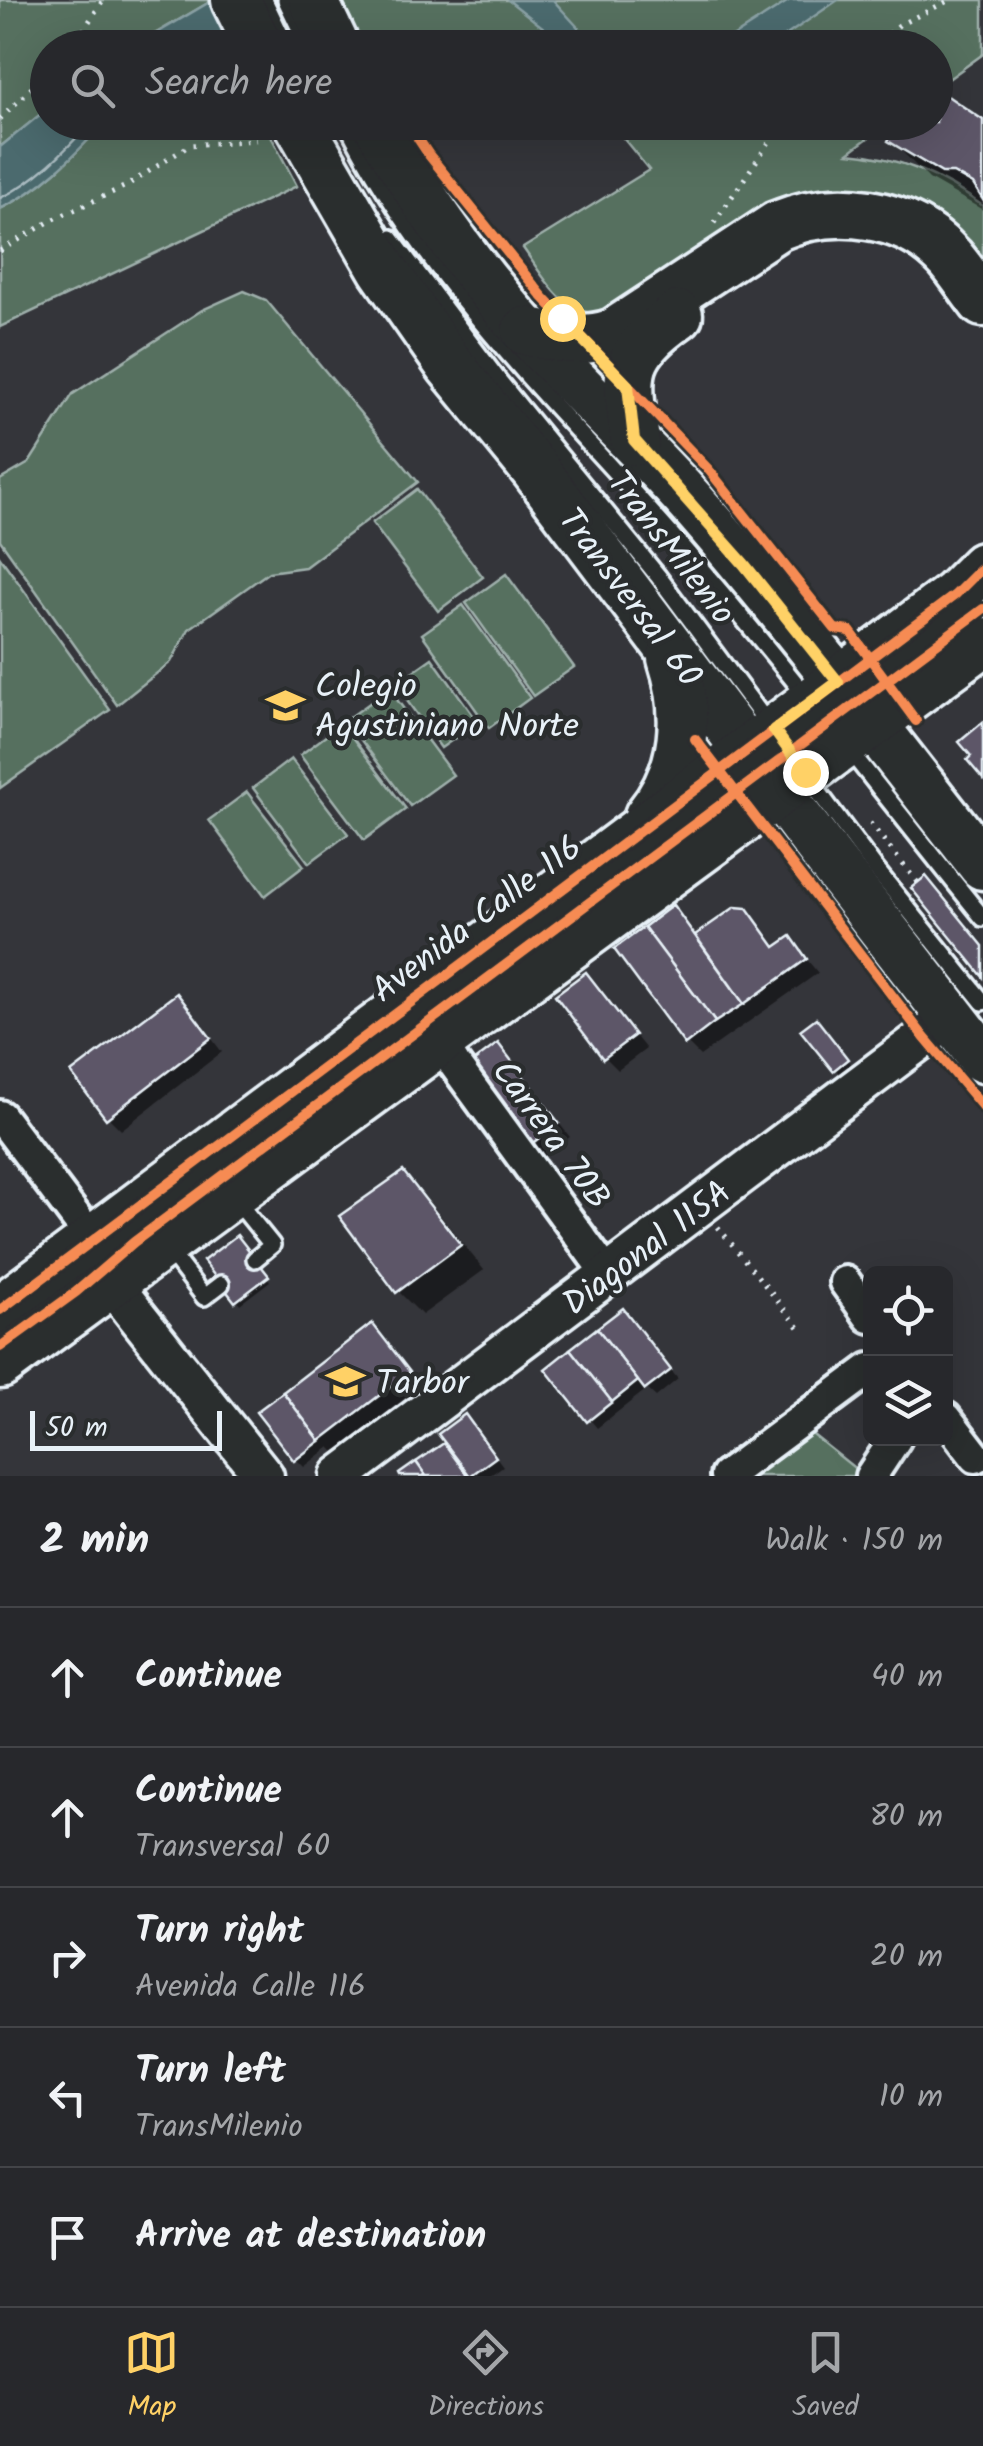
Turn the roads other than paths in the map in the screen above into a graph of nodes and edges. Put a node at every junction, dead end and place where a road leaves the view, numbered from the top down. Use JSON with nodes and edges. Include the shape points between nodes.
{"nodes":[{"id":1,"x":236,"y":0,"type":"edge"},
{"id":2,"x":264,"y":0,"type":"edge"},
{"id":3,"x":286,"y":0,"type":"edge"},
{"id":4,"x":313,"y":0,"type":"edge"},
{"id":5,"x":251,"y":30,"type":"edge"},
{"id":6,"x":278,"y":30,"type":"edge"},
{"id":7,"x":300,"y":30,"type":"edge"},
{"id":8,"x":327,"y":30,"type":"edge"},
{"id":9,"x":284,"y":140,"type":"edge"},
{"id":10,"x":357,"y":140,"type":"edge"},
{"id":11,"x":388,"y":140,"type":"edge"},
{"id":12,"x":381,"y":222,"type":"dead end"},
{"id":13,"x":983,"y":302,"type":"edge"},
{"id":14,"x":526,"y":331,"type":"junction"},
{"id":15,"x":983,"y":335,"type":"edge"},
{"id":16,"x":634,"y":440,"type":"junction"},
{"id":17,"x":983,"y":567,"type":"edge"},
{"id":18,"x":659,"y":633,"type":"junction"},
{"id":19,"x":983,"y":642,"type":"edge"},
{"id":20,"x":792,"y":717,"type":"junction"},
{"id":21,"x":857,"y":735,"type":"junction"},
{"id":22,"x":791,"y":782,"type":"junction"},
{"id":23,"x":636,"y":832,"type":"junction"},
{"id":24,"x":704,"y":844,"type":"junction"},
{"id":25,"x":828,"y":858,"type":"junction"},
{"id":26,"x":983,"y":865,"type":"edge"},
{"id":27,"x":983,"y":918,"type":"edge"},
{"id":28,"x":967,"y":1009,"type":"edge"},
{"id":29,"x":448,"y":1034,"type":"junction"},
{"id":30,"x":983,"y":1058,"type":"edge"},
{"id":31,"x":0,"y":1116,"type":"edge"},
{"id":32,"x":232,"y":1194,"type":"junction"},
{"id":33,"x":124,"y":1245,"type":"junction"},
{"id":34,"x":255,"y":1259,"type":"dead end"},
{"id":35,"x":608,"y":1275,"type":"junction"},
{"id":36,"x":845,"y":1282,"type":"dead end"},
{"id":37,"x":221,"y":1284,"type":"dead end"},
{"id":38,"x":863,"y":1307,"type":"edge"},
{"id":39,"x":0,"y":1310,"type":"edge"},
{"id":40,"x":0,"y":1364,"type":"edge"},
{"id":41,"x":863,"y":1374,"type":"edge"},
{"id":42,"x":953,"y":1427,"type":"edge"},
{"id":43,"x":891,"y":1446,"type":"edge"},
{"id":44,"x":976,"y":1457,"type":"dead end"},
{"id":45,"x":348,"y":1474,"type":"edge"},
{"id":46,"x":264,"y":1476,"type":"edge"},
{"id":47,"x":726,"y":1476,"type":"edge"},
{"id":48,"x":872,"y":1476,"type":"edge"}],
"edges":[{"from":1,"to":5,"type":"main road"},
{"from":2,"to":6,"type":"lane"},
{"from":3,"to":7,"type":"lane"},
{"from":4,"to":8,"type":"main road"},
{"from":9,"to":18,"type":"main road","name":"Transversal 60"},
{"from":10,"to":20,"type":"lane","name":"TransMilenio","via":[[397,209],[492,335],[688,553]]},
{"from":11,"to":14,"type":"main road","name":"Transversal 60","via":[[479,275]]},
{"from":12,"to":20,"type":"lane","name":"TransMilenio","via":[[421,282],[658,576]]},
{"from":13,"to":14,"type":"main road","via":[[950,258],[920,234],[878,217],[838,211],[777,226],[614,333],[567,340]]},
{"from":14,"to":16,"type":"main road","name":"Transversal 60"},
{"from":15,"to":16,"type":"main road","via":[[933,270],[902,246],[858,229],[801,236],[642,345],[628,386]]},
{"from":16,"to":20,"type":"main road","name":"Transversal 60","via":[[744,564]]},
{"from":17,"to":20,"type":"main road","name":"Avenida Calle 116"},
{"from":18,"to":20,"type":"main road","name":"Transversal 60"},
{"from":18,"to":23,"type":"main road","via":[[680,684],[683,739],[666,789]]},
{"from":19,"to":21,"type":"main road","name":"Avenida Calle 116"},
{"from":20,"to":21,"type":"main road","name":"Transversal 60"},
{"from":20,"to":22,"type":"main road","name":"Transversal 60"},
{"from":20,"to":23,"type":"main road","name":"Avenida Calle 116"},
{"from":21,"to":22,"type":"main road","name":"Avenida Calle 116"},
{"from":21,"to":26,"type":"main road","name":"Transversal 60"},
{"from":21,"to":27,"type":"lane"},
{"from":22,"to":24,"type":"main road","name":"Avenida Calle 116"},
{"from":22,"to":25,"type":"main road","name":"Transversal 60"},
{"from":22,"to":28,"type":"lane","via":[[875,868]]},
{"from":23,"to":33,"type":"main road","name":"Avenida Calle 116"},
{"from":24,"to":25,"type":"main road","via":[[773,840]]},
{"from":24,"to":29,"type":"main road","name":"Avenida Calle 116"},
{"from":25,"to":28,"type":"main road","name":"Transversal 60"},
{"from":28,"to":30,"type":"main road","name":"Transversal 60"},
{"from":28,"to":35,"type":"street","name":"Diagonal 115A"},
{"from":29,"to":32,"type":"main road","name":"Avenida Calle 116"},
{"from":29,"to":35,"type":"street","name":"Carrera 70B","via":[[455,1065]]},
{"from":31,"to":33,"type":"street"},
{"from":32,"to":33,"type":"main road","name":"Avenida Calle 116"},
{"from":32,"to":34,"type":"lane","via":[[272,1246]]},
{"from":33,"to":37,"type":"lane","via":[[204,1297]]},
{"from":33,"to":39,"type":"main road","name":"Avenida Calle 116"},
{"from":33,"to":40,"type":"main road","name":"Avenida Calle 116"},
{"from":33,"to":46,"type":"street"},
{"from":35,"to":45,"type":"street","name":"Diagonal 115A"},
{"from":36,"to":38,"type":"street"},
{"from":41,"to":47,"type":"street"},
{"from":42,"to":44,"type":"street"},
{"from":43,"to":48,"type":"street"}]}
